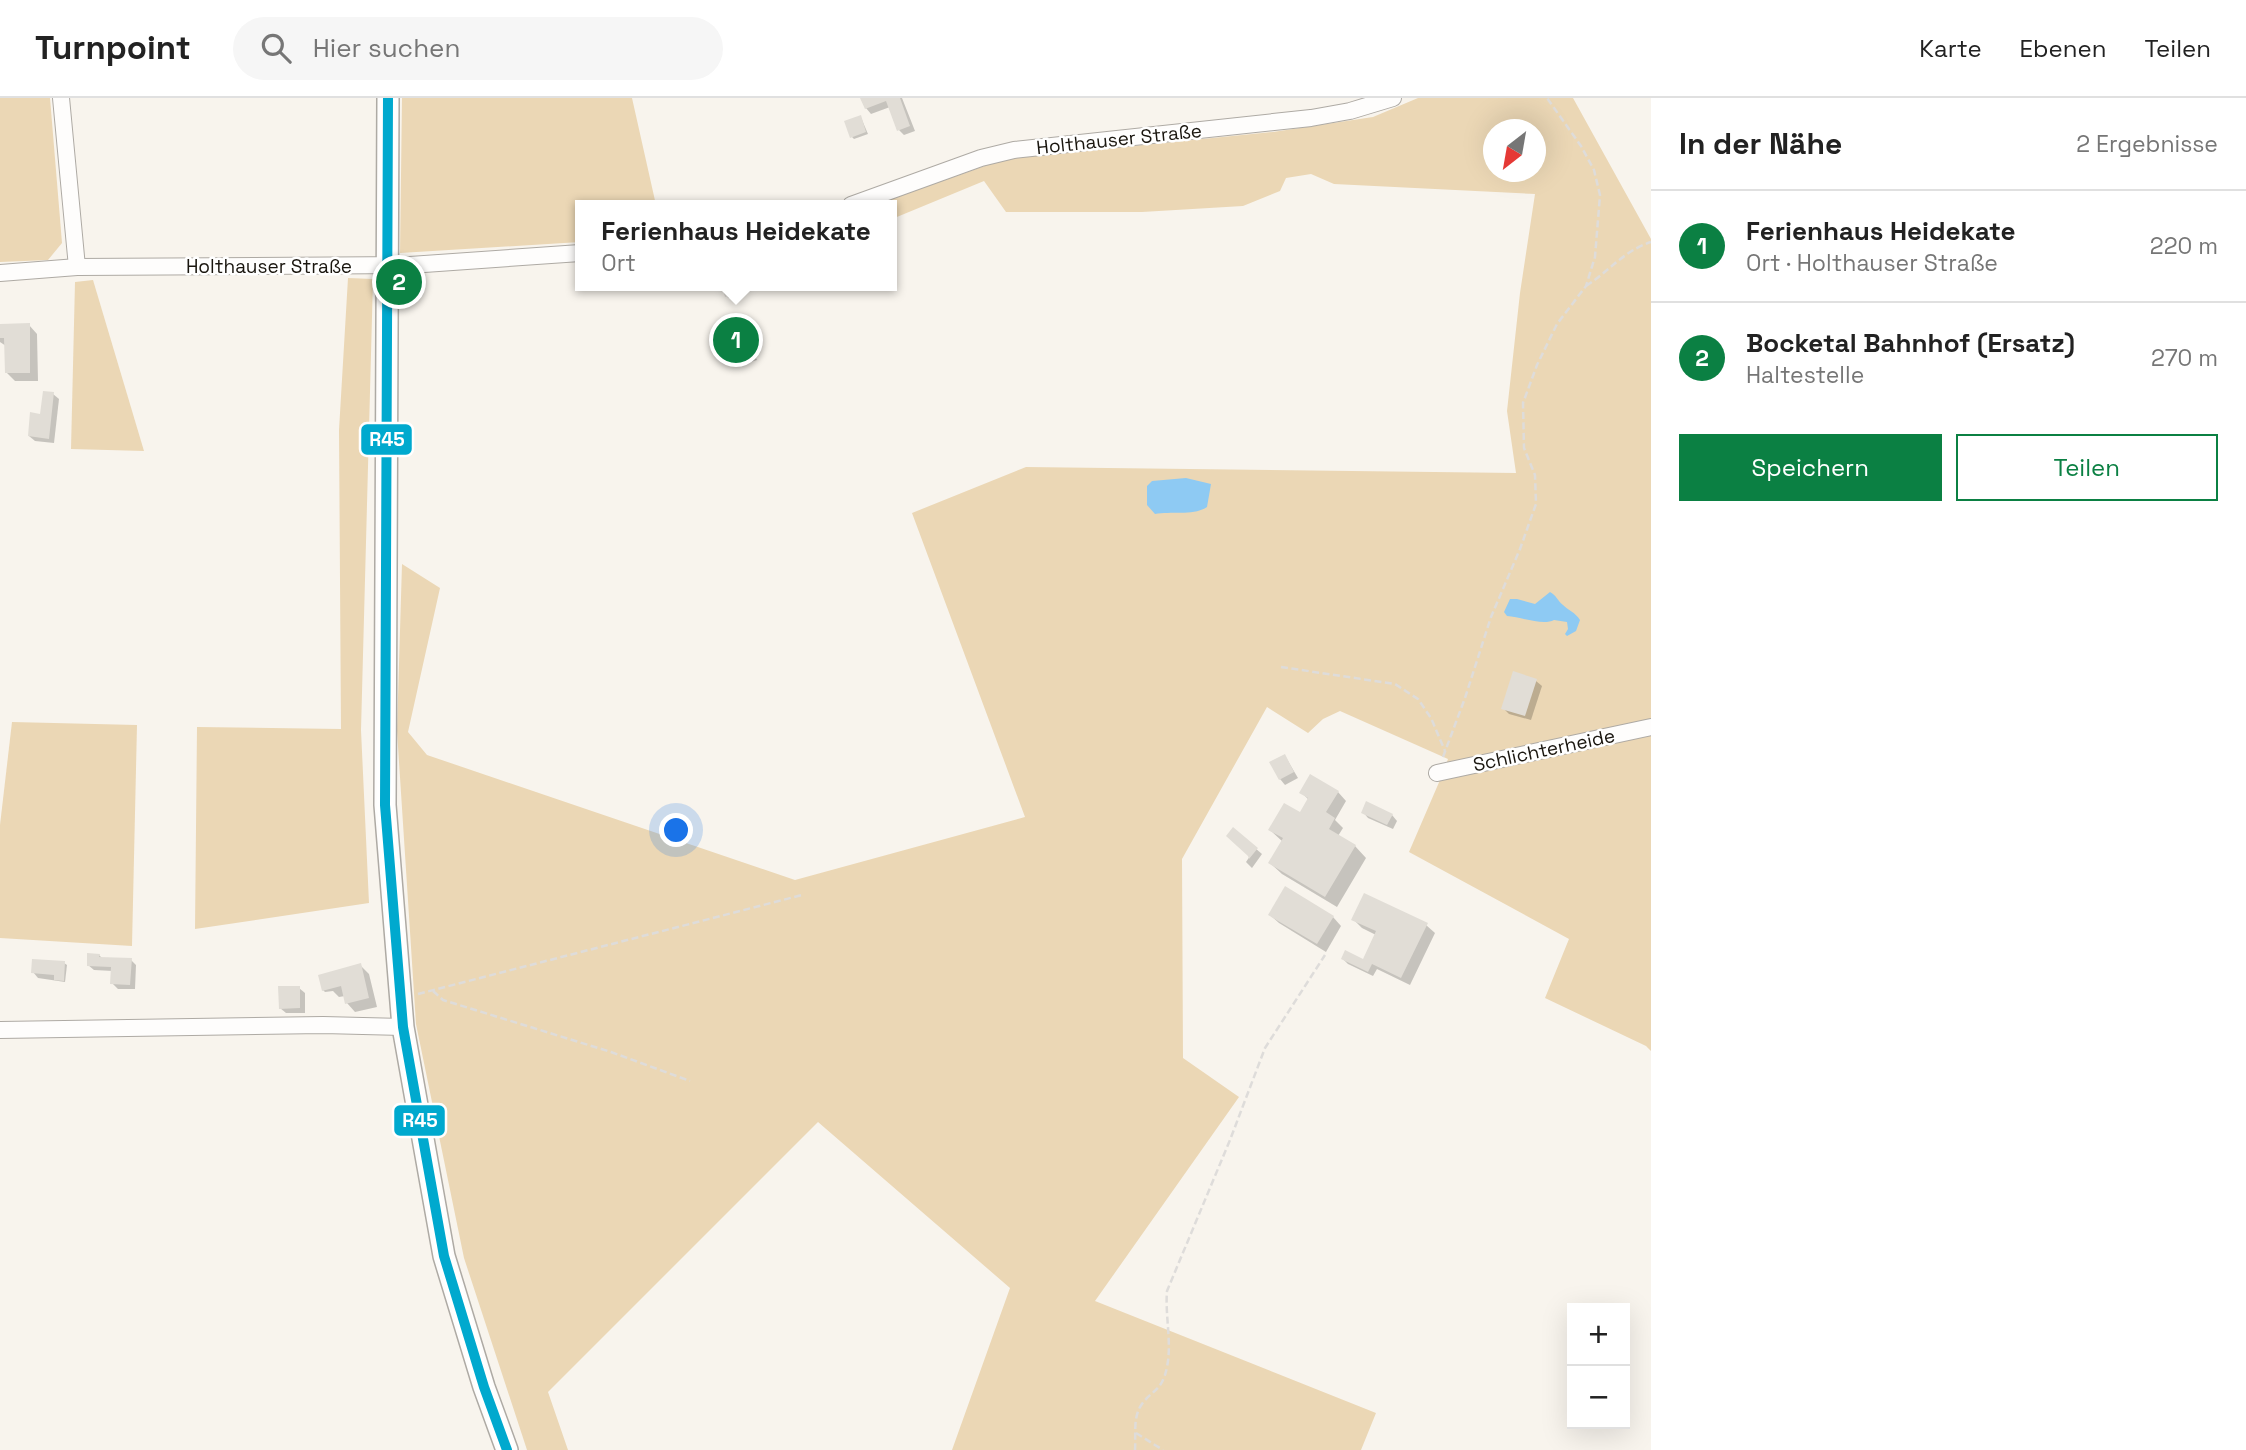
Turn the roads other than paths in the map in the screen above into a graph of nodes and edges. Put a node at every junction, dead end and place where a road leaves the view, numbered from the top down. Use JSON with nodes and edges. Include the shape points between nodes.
{"nodes":[{"id":1,"x":61,"y":98,"type":"edge"},
{"id":2,"x":388,"y":98,"type":"edge"},
{"id":3,"x":1394,"y":98,"type":"edge"},
{"id":4,"x":865,"y":200,"type":"edge"},
{"id":5,"x":575,"y":253,"type":"edge"},
{"id":6,"x":386,"y":265,"type":"junction"},
{"id":7,"x":77,"y":267,"type":"junction"},
{"id":8,"x":0,"y":273,"type":"edge"},
{"id":9,"x":1651,"y":727,"type":"edge"},
{"id":10,"x":1437,"y":774,"type":"road end"},
{"id":11,"x":404,"y":1027,"type":"junction"},
{"id":12,"x":0,"y":1030,"type":"edge"},
{"id":13,"x":507,"y":1450,"type":"edge"}],
"edges":[{"from":1,"to":7,"type":"street"},
{"from":2,"to":6,"type":"main road"},
{"from":3,"to":4,"type":"street","name":"Holthauser Straße","via":[[1311,118],[1014,150]]},
{"from":5,"to":6,"type":"street","name":"Holthauser Straße"},
{"from":6,"to":7,"type":"street","name":"Holthauser Straße"},
{"from":6,"to":11,"type":"main road","via":[[385,805]]},
{"from":7,"to":8,"type":"street","name":"Holthauser Straße"},
{"from":9,"to":10,"type":"street","name":"Schlichterheide"},
{"from":11,"to":12,"type":"street"},
{"from":11,"to":13,"type":"main road","via":[[444,1256]]}]}
